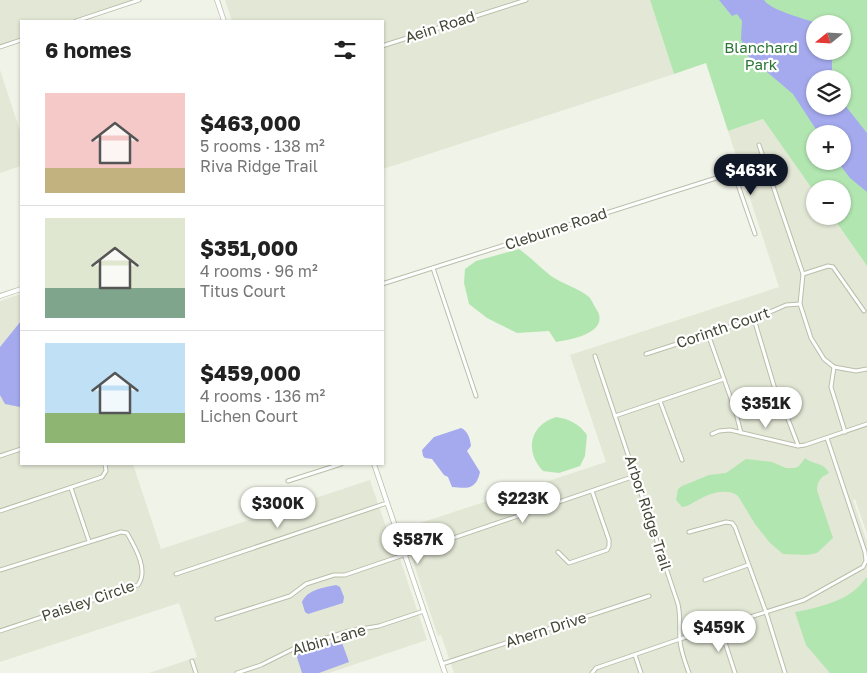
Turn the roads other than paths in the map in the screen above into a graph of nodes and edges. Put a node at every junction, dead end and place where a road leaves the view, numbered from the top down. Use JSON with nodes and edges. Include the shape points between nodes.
{"nodes":[{"id":1,"x":139,"y":0,"type":"edge"},
{"id":2,"x":217,"y":0,"type":"edge"},
{"id":3,"x":526,"y":0,"type":"edge"},
{"id":4,"x":79,"y":20,"type":"edge"},
{"id":5,"x":224,"y":20,"type":"edge"},
{"id":6,"x":20,"y":40,"type":"edge"},
{"id":7,"x":384,"y":45,"type":"edge"},
{"id":8,"x":0,"y":47,"type":"edge"},
{"id":9,"x":759,"y":145,"type":"dead end"},
{"id":10,"x":755,"y":234,"type":"dead end"},
{"id":11,"x":433,"y":268,"type":"junction"},
{"id":12,"x":803,"y":274,"type":"junction"},
{"id":13,"x":384,"y":283,"type":"edge"},
{"id":14,"x":20,"y":289,"type":"edge"},
{"id":15,"x":0,"y":296,"type":"edge"},
{"id":16,"x":800,"y":304,"type":"junction"},
{"id":17,"x":864,"y":311,"type":"dead end"},
{"id":18,"x":754,"y":319,"type":"junction"},
{"id":19,"x":708,"y":334,"type":"junction"},
{"id":20,"x":646,"y":354,"type":"dead end"},
{"id":21,"x":595,"y":356,"type":"dead end"},
{"id":22,"x":834,"y":367,"type":"junction"},
{"id":23,"x":867,"y":369,"type":"edge"},
{"id":24,"x":724,"y":379,"type":"junction"},
{"id":25,"x":476,"y":396,"type":"dead end"},
{"id":26,"x":660,"y":401,"type":"junction"},
{"id":27,"x":615,"y":416,"type":"junction"},
{"id":28,"x":867,"y":424,"type":"edge"},
{"id":29,"x":845,"y":432,"type":"junction"},
{"id":30,"x":742,"y":433,"type":"junction"},
{"id":31,"x":712,"y":434,"type":"dead end"},
{"id":32,"x":826,"y":438,"type":"junction"},
{"id":33,"x":798,"y":446,"type":"junction"},
{"id":34,"x":20,"y":449,"type":"edge"},
{"id":35,"x":0,"y":456,"type":"edge"},
{"id":36,"x":682,"y":460,"type":"dead end"},
{"id":37,"x":105,"y":465,"type":"edge"},
{"id":38,"x":338,"y":465,"type":"edge"},
{"id":39,"x":374,"y":465,"type":"edge"},
{"id":40,"x":635,"y":476,"type":"junction"},
{"id":41,"x":288,"y":481,"type":"dead end"},
{"id":42,"x":71,"y":488,"type":"junction"},
{"id":43,"x":592,"y":491,"type":"junction"},
{"id":44,"x":387,"y":503,"type":"junction"},
{"id":45,"x":0,"y":509,"type":"edge"},
{"id":46,"x":689,"y":532,"type":"dead end"},
{"id":47,"x":88,"y":541,"type":"junction"},
{"id":48,"x":558,"y":552,"type":"dead end"},
{"id":49,"x":405,"y":555,"type":"junction"},
{"id":50,"x":748,"y":565,"type":"junction"},
{"id":51,"x":0,"y":570,"type":"edge"},
{"id":52,"x":176,"y":574,"type":"dead end"},
{"id":53,"x":705,"y":580,"type":"dead end"},
{"id":54,"x":649,"y":596,"type":"dead end"},
{"id":55,"x":424,"y":611,"type":"junction"},
{"id":56,"x":766,"y":612,"type":"junction"},
{"id":57,"x":217,"y":619,"type":"dead end"},
{"id":58,"x":720,"y":627,"type":"junction"},
{"id":59,"x":0,"y":631,"type":"edge"},
{"id":60,"x":680,"y":639,"type":"junction"},
{"id":61,"x":635,"y":656,"type":"junction"},
{"id":62,"x":192,"y":661,"type":"dead end"},
{"id":63,"x":442,"y":664,"type":"junction"},
{"id":64,"x":196,"y":673,"type":"edge"},
{"id":65,"x":237,"y":673,"type":"edge"},
{"id":66,"x":445,"y":673,"type":"edge"},
{"id":67,"x":592,"y":673,"type":"edge"},
{"id":68,"x":641,"y":673,"type":"edge"},
{"id":69,"x":689,"y":673,"type":"edge"},
{"id":70,"x":735,"y":673,"type":"edge"},
{"id":71,"x":785,"y":673,"type":"edge"}],
"edges":[{"from":1,"to":4,"type":"street"},
{"from":2,"to":5,"type":"street"},
{"from":3,"to":7,"type":"street","name":"Aein Road"},
{"from":6,"to":8,"type":"street"},
{"from":9,"to":12,"type":"street"},
{"from":10,"to":11,"type":"street","name":"Cleburne Road","via":[[736,179],[729,174]]},
{"from":11,"to":13,"type":"street","name":"Cleburne Road"},
{"from":11,"to":25,"type":"street"},
{"from":12,"to":16,"type":"street"},
{"from":12,"to":17,"type":"street","via":[[828,266],[833,268]]},
{"from":14,"to":15,"type":"street"},
{"from":16,"to":18,"type":"street","name":"Corinth Court"},
{"from":16,"to":22,"type":"street","via":[[818,351]]},
{"from":18,"to":19,"type":"street","name":"Corinth Court"},
{"from":18,"to":33,"type":"street","via":[[777,396]]},
{"from":19,"to":20,"type":"street","name":"Corinth Court"},
{"from":19,"to":24,"type":"street"},
{"from":21,"to":27,"type":"street","name":"Arbor Ridge Trail"},
{"from":22,"to":23,"type":"street","via":[[856,371]]},
{"from":22,"to":29,"type":"street","via":[[831,387]]},
{"from":24,"to":26,"type":"street"},
{"from":24,"to":30,"type":"street"},
{"from":26,"to":27,"type":"street"},
{"from":26,"to":36,"type":"street"},
{"from":27,"to":40,"type":"street","name":"Arbor Ridge Trail"},
{"from":28,"to":29,"type":"street"},
{"from":29,"to":32,"type":"street"},
{"from":30,"to":31,"type":"street","via":[[730,430]]},
{"from":30,"to":33,"type":"street"},
{"from":32,"to":33,"type":"street"},
{"from":32,"to":56,"type":"street","via":[[866,561],[863,567],[816,594]]},
{"from":34,"to":35,"type":"street"},
{"from":37,"to":42,"type":"street","via":[[102,477]]},
{"from":38,"to":41,"type":"street"},
{"from":39,"to":44,"type":"street"},
{"from":40,"to":43,"type":"street"},
{"from":40,"to":60,"type":"street","name":"Arbor Ridge Trail","via":[[678,604]]},
{"from":42,"to":45,"type":"street"},
{"from":42,"to":47,"type":"street"},
{"from":43,"to":48,"type":"street","via":[[609,540],[607,550],[569,563]]},
{"from":43,"to":49,"type":"street"},
{"from":44,"to":49,"type":"street"},
{"from":44,"to":52,"type":"street"},
{"from":46,"to":50,"type":"street","via":[[732,523]]},
{"from":47,"to":51,"type":"street","name":"Paisley Circle"},
{"from":47,"to":59,"type":"street","name":"Paisley Circle","via":[[127,533],[143,572],[138,585]]},
{"from":49,"to":55,"type":"street"},
{"from":49,"to":57,"type":"street","via":[[306,584],[290,596]]},
{"from":50,"to":53,"type":"street"},
{"from":50,"to":56,"type":"street"},
{"from":54,"to":63,"type":"street","name":"Ahern Drive"},
{"from":55,"to":63,"type":"street"},
{"from":55,"to":65,"type":"street","name":"Albin Lane","via":[[294,648]]},
{"from":56,"to":58,"type":"street"},
{"from":56,"to":71,"type":"street"},
{"from":58,"to":60,"type":"street"},
{"from":58,"to":70,"type":"street"},
{"from":60,"to":61,"type":"street"},
{"from":60,"to":69,"type":"street","name":"Arbor Ridge Trail"},
{"from":61,"to":67,"type":"street","via":[[596,668]]},
{"from":61,"to":68,"type":"street"},
{"from":62,"to":64,"type":"street"},
{"from":63,"to":66,"type":"street"}]}
